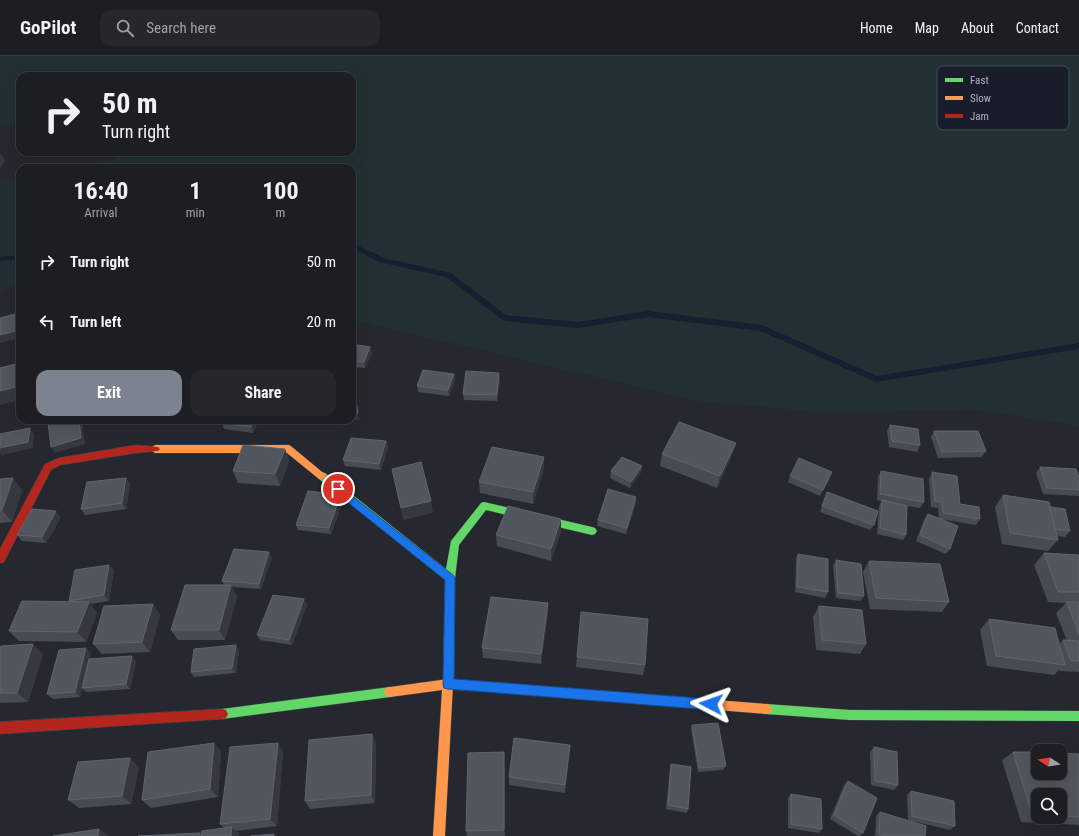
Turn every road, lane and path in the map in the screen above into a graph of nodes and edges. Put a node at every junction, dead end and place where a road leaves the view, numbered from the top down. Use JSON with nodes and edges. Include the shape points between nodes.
{"nodes":[{"id":1,"x":592,"y":531,"type":"dead end"},
{"id":2,"x":0,"y":559,"type":"edge"},
{"id":3,"x":450,"y":578,"type":"junction"},
{"id":4,"x":448,"y":684,"type":"junction"},
{"id":5,"x":1079,"y":716,"type":"edge"},
{"id":6,"x":0,"y":728,"type":"edge"},
{"id":7,"x":439,"y":836,"type":"edge"}],
"edges":[{"from":1,"to":3,"type":"street","via":[[484,506],[454,544]]},
{"from":2,"to":3,"type":"street","via":[[48,467],[59,462],[136,449],[289,449]]},
{"from":3,"to":4,"type":"street"},
{"from":4,"to":5,"type":"street","via":[[850,715]]},
{"from":4,"to":6,"type":"street","via":[[220,714]]},
{"from":4,"to":7,"type":"street"}]}
